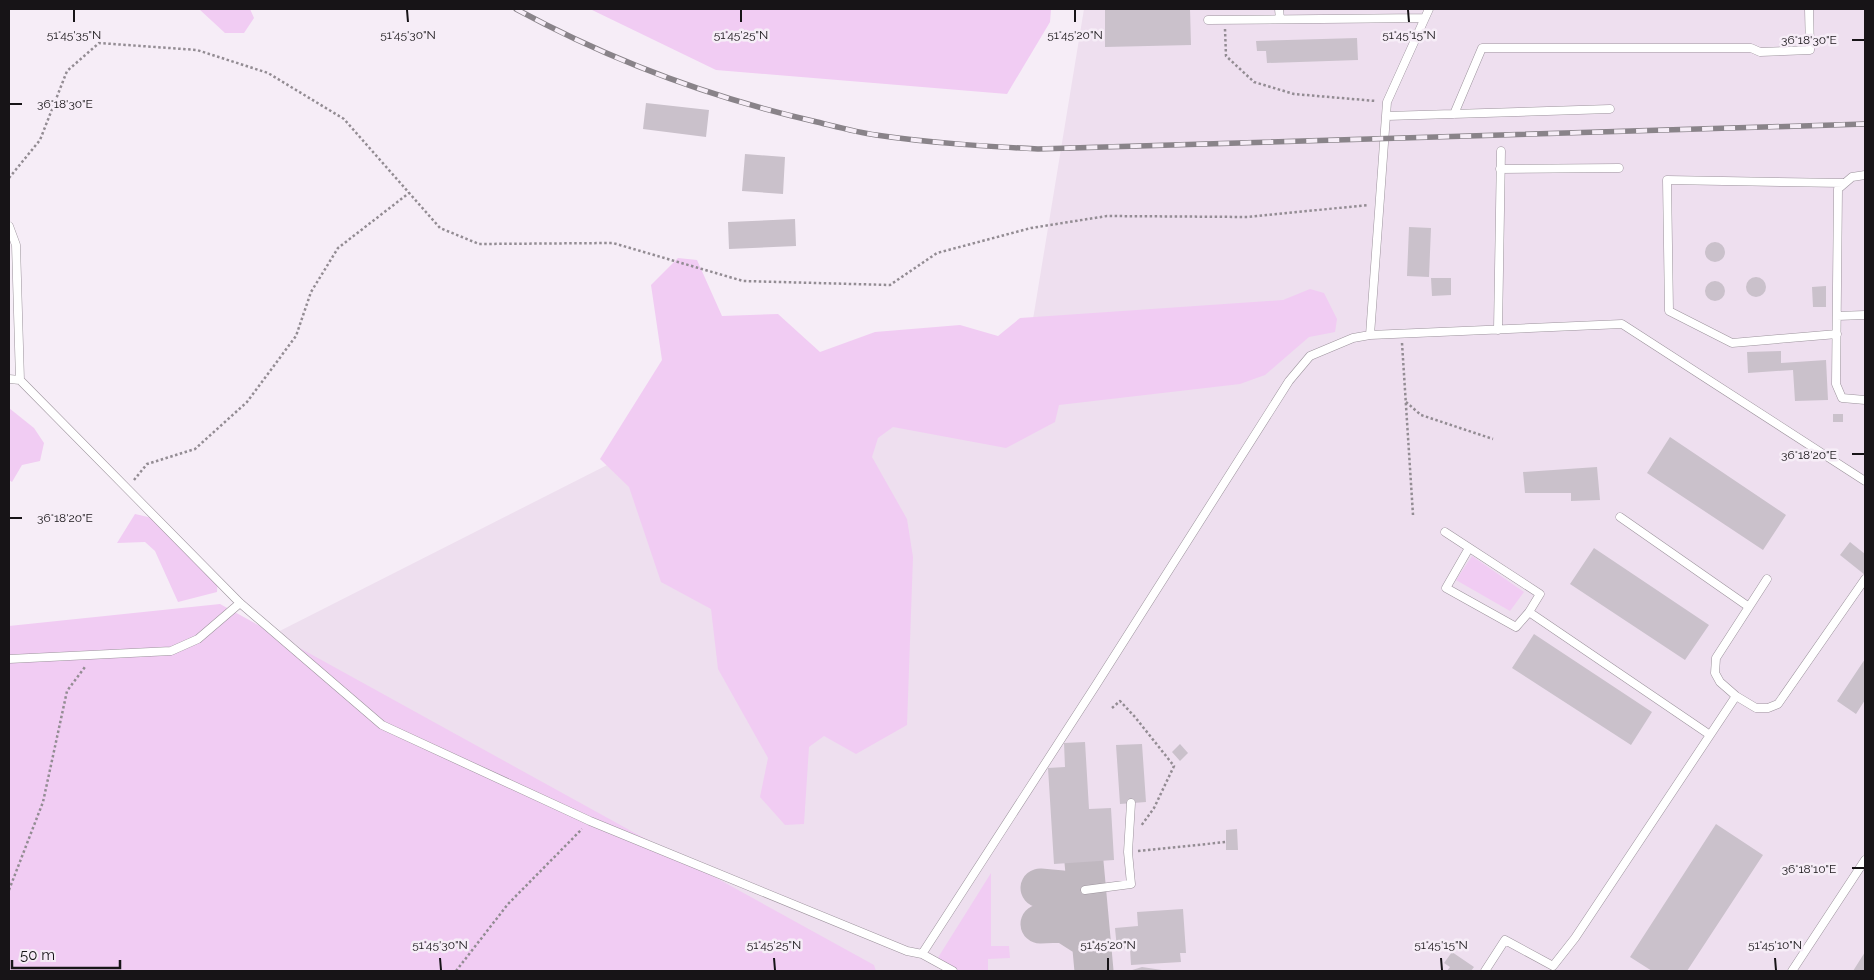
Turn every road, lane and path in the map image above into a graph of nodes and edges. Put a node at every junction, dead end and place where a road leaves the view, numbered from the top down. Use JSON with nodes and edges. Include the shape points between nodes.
{"nodes":[{"id":1,"x":1279,"y":9,"type":"edge"},
{"id":2,"x":1429,"y":9,"type":"edge"},
{"id":3,"x":1809,"y":9,"type":"edge"},
{"id":4,"x":1424,"y":18,"type":"junction"},
{"id":5,"x":1280,"y":19,"type":"junction"},
{"id":6,"x":1208,"y":20,"type":"dead end"},
{"id":7,"x":1224,"y":20,"type":"junction"},
{"id":8,"x":1388,"y":102,"type":"junction"},
{"id":9,"x":1610,"y":109,"type":"dead end"},
{"id":10,"x":1454,"y":114,"type":"junction"},
{"id":11,"x":1386,"y":116,"type":"junction"},
{"id":12,"x":1501,"y":151,"type":"dead end"},
{"id":13,"x":1619,"y":168,"type":"dead end"},
{"id":14,"x":1500,"y":169,"type":"junction"},
{"id":15,"x":1865,"y":175,"type":"edge"},
{"id":16,"x":9,"y":178,"type":"edge"},
{"id":17,"x":1843,"y":183,"type":"junction"},
{"id":18,"x":409,"y":192,"type":"junction"},
{"id":19,"x":1380,"y":203,"type":"junction"},
{"id":20,"x":9,"y":226,"type":"edge"},
{"id":21,"x":1865,"y":315,"type":"edge"},
{"id":22,"x":1837,"y":316,"type":"junction"},
{"id":23,"x":1498,"y":330,"type":"junction"},
{"id":24,"x":1401,"y":334,"type":"junction"},
{"id":25,"x":1837,"y":334,"type":"junction"},
{"id":26,"x":1370,"y":335,"type":"junction"},
{"id":27,"x":9,"y":378,"type":"edge"},
{"id":28,"x":20,"y":380,"type":"junction"},
{"id":29,"x":1865,"y":400,"type":"edge"},
{"id":30,"x":1406,"y":402,"type":"junction"},
{"id":31,"x":1493,"y":439,"type":"dead end"},
{"id":32,"x":1865,"y":481,"type":"edge"},
{"id":33,"x":127,"y":488,"type":"junction"},
{"id":34,"x":1413,"y":515,"type":"dead end"},
{"id":35,"x":1620,"y":518,"type":"dead end"},
{"id":36,"x":1445,"y":532,"type":"dead end"},
{"id":37,"x":1469,"y":548,"type":"junction"},
{"id":38,"x":1767,"y":579,"type":"dead end"},
{"id":39,"x":1865,"y":579,"type":"edge"},
{"id":40,"x":240,"y":603,"type":"junction"},
{"id":41,"x":1749,"y":607,"type":"junction"},
{"id":42,"x":1529,"y":612,"type":"junction"},
{"id":43,"x":100,"y":654,"type":"junction"},
{"id":44,"x":9,"y":659,"type":"edge"},
{"id":45,"x":1736,"y":696,"type":"junction"},
{"id":46,"x":1112,"y":708,"type":"dead end"},
{"id":47,"x":1710,"y":734,"type":"junction"},
{"id":48,"x":1131,"y":803,"type":"dead end"},
{"id":49,"x":590,"y":821,"type":"junction"},
{"id":50,"x":1130,"y":842,"type":"junction"},
{"id":51,"x":1226,"y":842,"type":"dead end"},
{"id":52,"x":1128,"y":852,"type":"junction"},
{"id":53,"x":1865,"y":860,"type":"edge"},
{"id":54,"x":9,"y":890,"type":"edge"},
{"id":55,"x":1085,"y":890,"type":"dead end"},
{"id":56,"x":922,"y":954,"type":"junction"},
{"id":57,"x":456,"y":971,"type":"edge"},
{"id":58,"x":954,"y":971,"type":"edge"},
{"id":59,"x":1486,"y":971,"type":"edge"},
{"id":60,"x":1792,"y":971,"type":"edge"}],
"edges":[{"from":1,"to":5,"type":"lane"},
{"from":2,"to":4,"type":"lane"},
{"from":3,"to":10,"type":"lane","via":[[1810,50],[1482,48]]},
{"from":4,"to":5,"type":"lane"},
{"from":4,"to":8,"type":"lane"},
{"from":5,"to":7,"type":"lane"},
{"from":6,"to":7,"type":"lane"},
{"from":7,"to":8,"type":"path","via":[[1226,56],[1254,82],[1294,94]]},
{"from":8,"to":11,"type":"lane"},
{"from":9,"to":10,"type":"lane"},
{"from":10,"to":11,"type":"lane"},
{"from":11,"to":19,"type":"lane"},
{"from":12,"to":14,"type":"lane"},
{"from":13,"to":14,"type":"lane"},
{"from":14,"to":23,"type":"lane"},
{"from":15,"to":17,"type":"lane","via":[[1852,177]]},
{"from":16,"to":18,"type":"path","via":[[40,140],[67,71],[99,43],[197,50],[268,73],[344,119]]},
{"from":17,"to":22,"type":"lane","via":[[1838,189]]},
{"from":17,"to":25,"type":"lane","via":[[1667,180],[1669,312],[1732,343]]},
{"from":18,"to":19,"type":"path","via":[[440,228],[479,244],[614,243],[743,281],[890,285],[937,253],[1031,228],[1107,216],[1248,217]]},
{"from":18,"to":33,"type":"path","via":[[338,248],[311,292],[296,336],[247,402],[195,449],[147,464]]},
{"from":19,"to":26,"type":"lane"},
{"from":20,"to":28,"type":"lane","via":[[16,245]]},
{"from":21,"to":22,"type":"lane"},
{"from":22,"to":25,"type":"lane"},
{"from":23,"to":24,"type":"lane"},
{"from":23,"to":32,"type":"lane","via":[[1622,324]]},
{"from":24,"to":26,"type":"lane"},
{"from":24,"to":30,"type":"path"},
{"from":25,"to":29,"type":"lane","via":[[1836,384],[1842,398]]},
{"from":26,"to":56,"type":"lane","via":[[1353,338],[1310,356],[1289,381]]},
{"from":27,"to":28,"type":"lane"},
{"from":28,"to":33,"type":"lane"},
{"from":30,"to":31,"type":"path","via":[[1421,415]]},
{"from":30,"to":34,"type":"path"},
{"from":33,"to":40,"type":"lane"},
{"from":35,"to":41,"type":"lane"},
{"from":36,"to":37,"type":"lane"},
{"from":37,"to":42,"type":"lane","via":[[1540,594]]},
{"from":37,"to":42,"type":"lane","via":[[1446,588],[1516,627]]},
{"from":38,"to":41,"type":"lane"},
{"from":39,"to":45,"type":"lane","via":[[1778,704],[1756,708]]},
{"from":40,"to":43,"type":"lane","via":[[198,639],[171,651]]},
{"from":40,"to":49,"type":"lane","via":[[382,726]]},
{"from":41,"to":45,"type":"lane","via":[[1716,658],[1715,673]]},
{"from":42,"to":47,"type":"lane"},
{"from":43,"to":44,"type":"lane"},
{"from":43,"to":54,"type":"path","via":[[80,671],[67,690],[43,802]]},
{"from":45,"to":47,"type":"lane"},
{"from":46,"to":50,"type":"path","via":[[1120,702],[1174,766],[1154,808]]},
{"from":47,"to":59,"type":"lane","via":[[1575,938],[1553,966],[1505,940]]},
{"from":48,"to":50,"type":"lane"},
{"from":49,"to":56,"type":"lane","via":[[907,951]]},
{"from":49,"to":57,"type":"path","via":[[508,904]]},
{"from":50,"to":52,"type":"lane"},
{"from":51,"to":52,"type":"path"},
{"from":52,"to":55,"type":"lane","via":[[1130,884]]},
{"from":53,"to":60,"type":"lane"},
{"from":56,"to":58,"type":"lane"}]}
